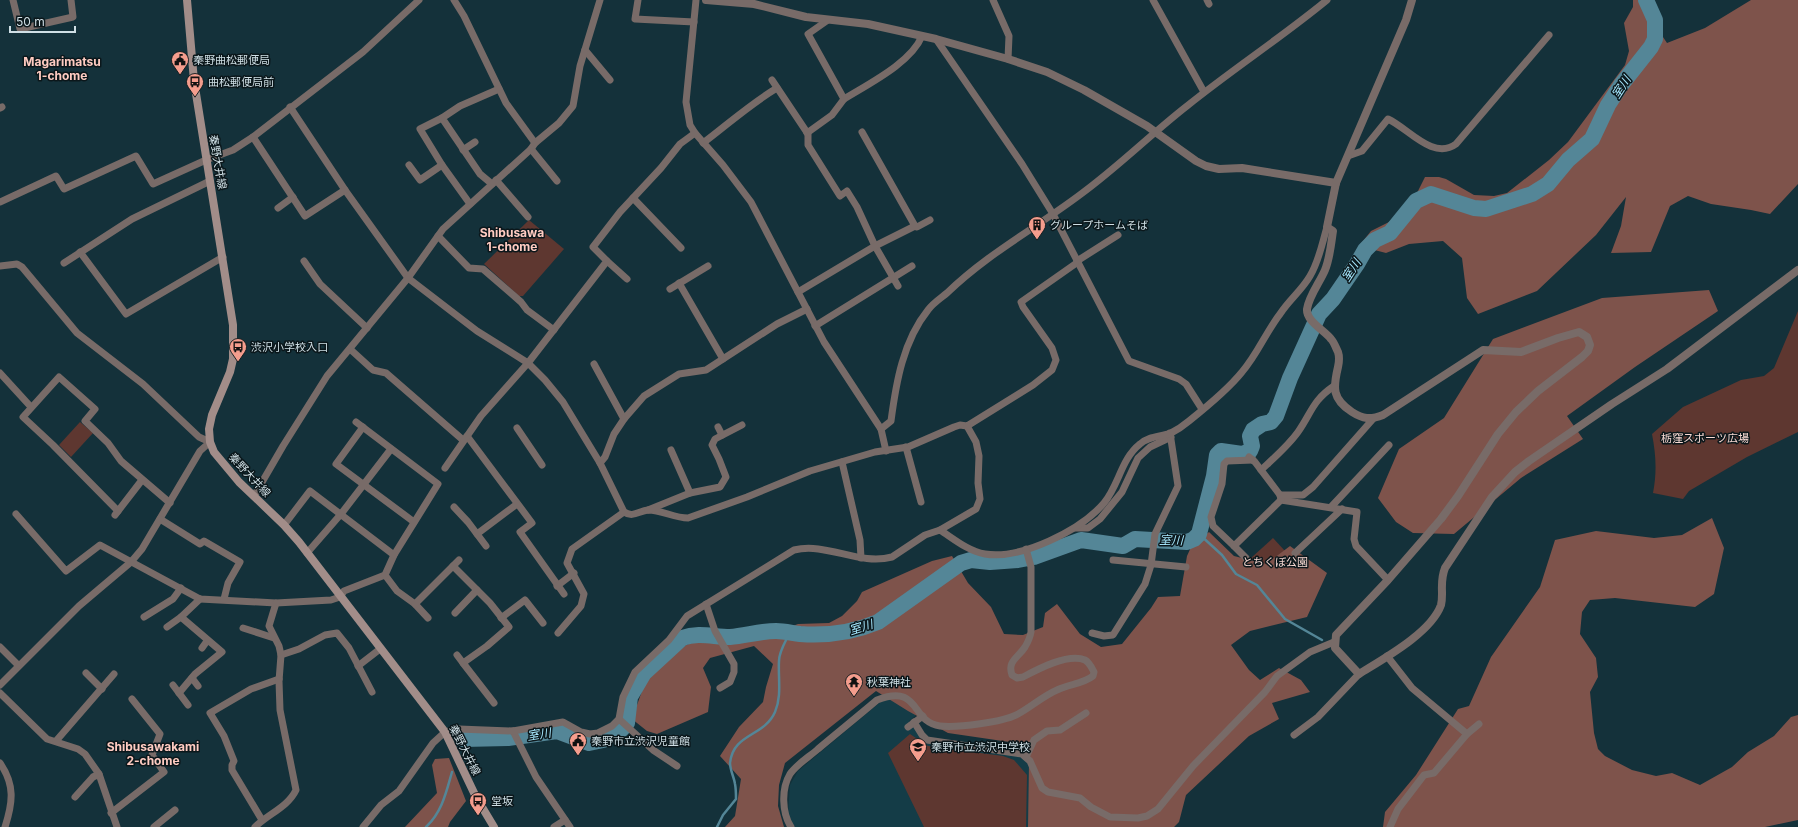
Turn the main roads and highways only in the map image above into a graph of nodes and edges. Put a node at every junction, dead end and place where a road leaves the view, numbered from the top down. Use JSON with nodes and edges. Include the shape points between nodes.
{"nodes":[{"id":1,"x":187,"y":0,"type":"edge"},
{"id":2,"x":494,"y":827,"type":"edge"}],
"edges":[{"from":1,"to":2,"type":"main road","name":"秦野大井線","via":[[194,81],[233,325],[233,359],[212,415],[210,442],[224,466],[284,525],[307,553],[445,732],[476,797]]}]}
